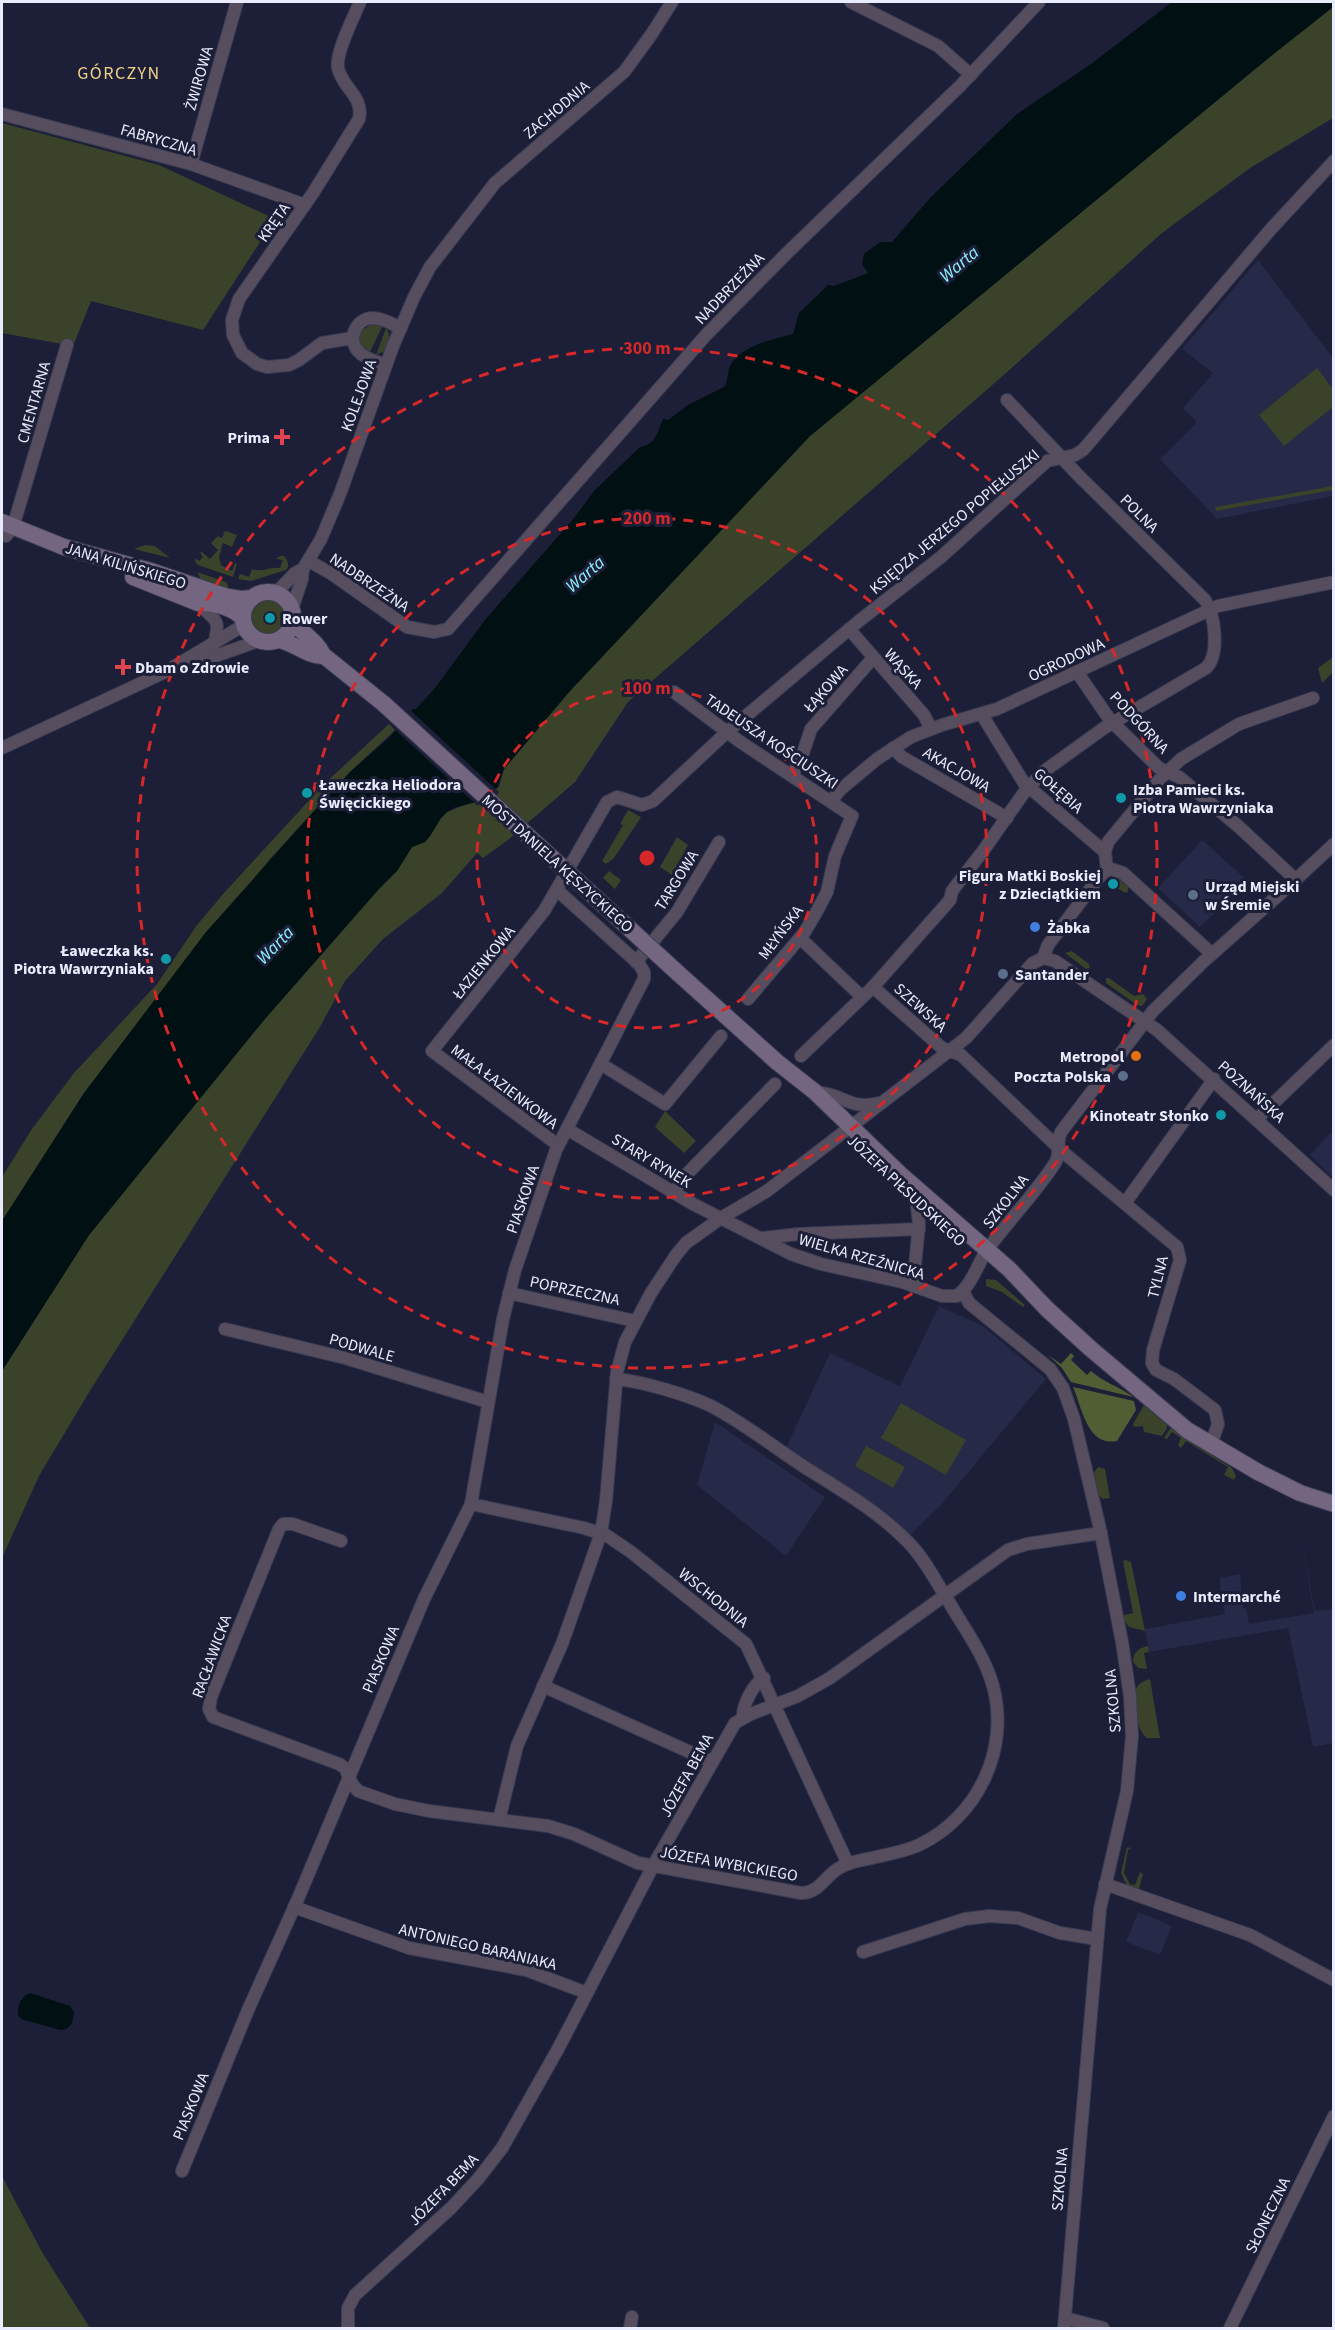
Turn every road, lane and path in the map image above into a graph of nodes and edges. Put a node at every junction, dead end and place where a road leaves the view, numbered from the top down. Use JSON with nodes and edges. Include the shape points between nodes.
{"nodes":[{"id":1,"x":237,"y":2,"type":"edge"},
{"id":2,"x":358,"y":2,"type":"edge"},
{"id":3,"x":672,"y":2,"type":"edge"},
{"id":4,"x":851,"y":2,"type":"edge"},
{"id":5,"x":1040,"y":2,"type":"edge"},
{"id":6,"x":971,"y":75,"type":"junction"},
{"id":7,"x":2,"y":114,"type":"edge"},
{"id":8,"x":1334,"y":161,"type":"edge"},
{"id":9,"x":191,"y":165,"type":"junction"},
{"id":10,"x":305,"y":205,"type":"junction"},
{"id":11,"x":453,"y":236,"type":"joint"},
{"id":12,"x":401,"y":327,"type":"junction"},
{"id":13,"x":353,"y":338,"type":"junction"},
{"id":14,"x":67,"y":345,"type":"dead end"},
{"id":15,"x":386,"y":365,"type":"junction"},
{"id":16,"x":1007,"y":400,"type":"dead end"},
{"id":17,"x":1061,"y":458,"type":"junction"},
{"id":18,"x":6,"y":530,"type":"edge"},
{"id":19,"x":306,"y":565,"type":"junction"},
{"id":20,"x":1334,"y":582,"type":"edge"},
{"id":21,"x":276,"y":593,"type":"junction"},
{"id":22,"x":252,"y":598,"type":"junction"},
{"id":23,"x":198,"y":603,"type":"junction"},
{"id":24,"x":1210,"y":609,"type":"junction"},
{"id":25,"x":293,"y":615,"type":"junction"},
{"id":26,"x":243,"y":622,"type":"junction"},
{"id":27,"x":849,"y":630,"type":"junction"},
{"id":28,"x":279,"y":640,"type":"junction"},
{"id":29,"x":258,"y":641,"type":"junction"},
{"id":30,"x":214,"y":644,"type":"junction"},
{"id":31,"x":323,"y":656,"type":"junction"},
{"id":32,"x":873,"y":658,"type":"junction"},
{"id":33,"x":165,"y":672,"type":"junction"},
{"id":34,"x":1077,"y":672,"type":"junction"},
{"id":35,"x":674,"y":692,"type":"dead end"},
{"id":36,"x":1313,"y":698,"type":"dead end"},
{"id":37,"x":982,"y":714,"type":"junction"},
{"id":38,"x":1113,"y":723,"type":"junction"},
{"id":39,"x":931,"y":729,"type":"junction"},
{"id":40,"x":727,"y":732,"type":"junction"},
{"id":41,"x":2,"y":748,"type":"edge"},
{"id":42,"x":892,"y":748,"type":"junction"},
{"id":43,"x":1168,"y":771,"type":"junction"},
{"id":44,"x":792,"y":776,"type":"junction"},
{"id":45,"x":1028,"y":787,"type":"junction"},
{"id":46,"x":831,"y":801,"type":"junction"},
{"id":47,"x":642,"y":806,"type":"joint"},
{"id":48,"x":852,"y":816,"type":"joint"},
{"id":49,"x":1006,"y":818,"type":"junction"},
{"id":50,"x":719,"y":842,"type":"dead end"},
{"id":51,"x":1334,"y":844,"type":"edge"},
{"id":52,"x":1105,"y":852,"type":"junction"},
{"id":53,"x":1107,"y":870,"type":"junction"},
{"id":54,"x":1296,"y":880,"type":"junction"},
{"id":55,"x":557,"y":890,"type":"junction"},
{"id":56,"x":800,"y":938,"type":"junction"},
{"id":57,"x":1212,"y":954,"type":"junction"},
{"id":58,"x":1043,"y":958,"type":"junction"},
{"id":59,"x":636,"y":962,"type":"junction"},
{"id":60,"x":680,"y":974,"type":"joint"},
{"id":61,"x":873,"y":987,"type":"junction"},
{"id":62,"x":862,"y":997,"type":"junction"},
{"id":63,"x":748,"y":999,"type":"dead end"},
{"id":64,"x":1144,"y":1022,"type":"junction"},
{"id":65,"x":721,"y":1036,"type":"dead end"},
{"id":66,"x":1334,"y":1045,"type":"edge"},
{"id":67,"x":432,"y":1051,"type":"joint"},
{"id":68,"x":948,"y":1052,"type":"junction"},
{"id":69,"x":801,"y":1056,"type":"dead end"},
{"id":70,"x":603,"y":1061,"type":"junction"},
{"id":71,"x":777,"y":1062,"type":"junction"},
{"id":72,"x":1214,"y":1079,"type":"junction"},
{"id":73,"x":775,"y":1084,"type":"dead end"},
{"id":74,"x":815,"y":1092,"type":"junction"},
{"id":75,"x":880,"y":1103,"type":"junction"},
{"id":76,"x":1257,"y":1119,"type":"junction"},
{"id":77,"x":567,"y":1129,"type":"junction"},
{"id":78,"x":848,"y":1129,"type":"junction"},
{"id":79,"x":558,"y":1145,"type":"junction"},
{"id":80,"x":1057,"y":1147,"type":"junction"},
{"id":81,"x":1334,"y":1190,"type":"edge"},
{"id":82,"x":674,"y":1192,"type":"junction"},
{"id":83,"x":916,"y":1198,"type":"junction"},
{"id":84,"x":1125,"y":1203,"type":"junction"},
{"id":85,"x":721,"y":1218,"type":"junction"},
{"id":86,"x":919,"y":1229,"type":"junction"},
{"id":87,"x":763,"y":1238,"type":"junction"},
{"id":88,"x":985,"y":1254,"type":"junction"},
{"id":89,"x":913,"y":1286,"type":"junction"},
{"id":90,"x":963,"y":1291,"type":"junction"},
{"id":91,"x":509,"y":1293,"type":"junction"},
{"id":92,"x":635,"y":1321,"type":"junction"},
{"id":93,"x":225,"y":1329,"type":"dead end"},
{"id":94,"x":616,"y":1378,"type":"junction"},
{"id":95,"x":1142,"y":1392,"type":"junction"},
{"id":96,"x":488,"y":1402,"type":"junction"},
{"id":97,"x":1214,"y":1436,"type":"junction"},
{"id":98,"x":1334,"y":1497,"type":"edge"},
{"id":99,"x":471,"y":1504,"type":"junction"},
{"id":100,"x":1334,"y":1504,"type":"edge"},
{"id":101,"x":601,"y":1533,"type":"junction"},
{"id":102,"x":1101,"y":1533,"type":"junction"},
{"id":103,"x":341,"y":1541,"type":"dead end"},
{"id":104,"x":945,"y":1595,"type":"junction"},
{"id":105,"x":764,"y":1678,"type":"junction"},
{"id":106,"x":543,"y":1686,"type":"junction"},
{"id":107,"x":776,"y":1705,"type":"junction"},
{"id":108,"x":743,"y":1718,"type":"junction"},
{"id":109,"x":712,"y":1762,"type":"junction"},
{"id":110,"x":349,"y":1776,"type":"junction"},
{"id":111,"x":499,"y":1820,"type":"junction"},
{"id":112,"x":848,"y":1864,"type":"junction"},
{"id":113,"x":652,"y":1866,"type":"junction"},
{"id":114,"x":1105,"y":1884,"type":"junction"},
{"id":115,"x":294,"y":1907,"type":"junction"},
{"id":116,"x":1097,"y":1939,"type":"junction"},
{"id":117,"x":863,"y":1952,"type":"dead end"},
{"id":118,"x":1334,"y":1980,"type":"edge"},
{"id":119,"x":587,"y":1993,"type":"junction"},
{"id":120,"x":1334,"y":2116,"type":"edge"},
{"id":121,"x":182,"y":2171,"type":"dead end"},
{"id":122,"x":1064,"y":2323,"type":"edge"},
{"id":123,"x":348,"y":2328,"type":"edge"},
{"id":124,"x":1103,"y":2328,"type":"edge"},
{"id":125,"x":1230,"y":2328,"type":"edge"}],
"edges":[{"from":1,"to":9,"type":"street","name":"ŻWIROWA"},
{"from":2,"to":10,"type":"street","name":"KRĘTA","via":[[338,63],[340,76],[360,108],[358,118]]},
{"from":3,"to":11,"type":"street","name":"ZACHODNIA","via":[[624,72],[501,178]]},
{"from":4,"to":6,"type":"street","via":[[938,46]]},
{"from":5,"to":6,"type":"street","name":"NADBRZEŻNA"},
{"from":6,"to":19,"type":"street","name":"NADBRZEŻNA","via":[[706,335],[448,629],[430,632],[407,627],[332,574]]},
{"from":7,"to":9,"type":"street","name":"FABRYCZNA"},
{"from":8,"to":17,"type":"street","name":"KSIĘDZA JERZEGO POPIEŁUSZKI","via":[[1271,229],[1087,446],[1075,455]]},
{"from":9,"to":10,"type":"street","name":"FABRYCZNA"},
{"from":10,"to":13,"type":"street","name":"KRĘTA","via":[[236,305],[232,320],[236,343],[250,360],[278,368],[294,363],[327,341]]},
{"from":11,"to":12,"type":"street","name":"KOLEJOWA","via":[[425,275]]},
{"from":12,"to":13,"type":"street","via":[[369,319],[358,325]]},
{"from":12,"to":15,"type":"street","name":"KOLEJOWA"},
{"from":13,"to":15,"type":"street","via":[[360,354]]},
{"from":14,"to":18,"type":"street","name":"CMENTARNA"},
{"from":15,"to":19,"type":"street","name":"KOLEJOWA","via":[[336,505]]},
{"from":16,"to":17,"type":"street","name":"POLNA"},
{"from":17,"to":24,"type":"street","name":"POLNA"},
{"from":17,"to":27,"type":"street","name":"KSIĘDZA JERZEGO POPIEŁUSZKI","via":[[1047,461],[949,550]]},
{"from":18,"to":22,"type":"street","name":"JANA KILIŃSKIEGO","via":[[228,597]]},
{"from":18,"to":23,"type":"street","name":"JANA KILIŃSKIEGO","via":[[61,556],[144,580]]},
{"from":19,"to":21,"type":"street","name":"KOLEJOWA"},
{"from":19,"to":25,"type":"street","name":"KOLEJOWA"},
{"from":20,"to":24,"type":"street","name":"OGRODOWA"},
{"from":21,"to":22,"type":"street"},
{"from":21,"to":25,"type":"street","via":[[289,602]]},
{"from":22,"to":26,"type":"street","via":[[246,603]]},
{"from":23,"to":26,"type":"street","name":"JANA KILIŃSKIEGO","via":[[234,612]]},
{"from":23,"to":30,"type":"street","name":"JANA KILIŃSKIEGO","via":[[216,621]]},
{"from":24,"to":34,"type":"street","name":"OGRODOWA"},
{"from":24,"to":38,"type":"street","via":[[1214,648],[1209,665]]},
{"from":25,"to":28,"type":"street","via":[[286,635]]},
{"from":25,"to":31,"type":"street"},
{"from":26,"to":29,"type":"street"},
{"from":26,"to":30,"type":"street"},
{"from":27,"to":32,"type":"street","name":"WĄSKA"},
{"from":27,"to":40,"type":"street","name":"KSIĘDZA JERZEGO POPIEŁUSZKI"},
{"from":28,"to":29,"type":"street"},
{"from":28,"to":31,"type":"street"},
{"from":29,"to":33,"type":"street"},
{"from":30,"to":33,"type":"street"},
{"from":31,"to":60,"type":"street","name":"MOST DANIELA KĘSZYCKIEGO","bridge":true,"via":[[384,704]]},
{"from":32,"to":39,"type":"street","name":"WĄSKA","via":[[924,715]]},
{"from":32,"to":44,"type":"street","name":"ŁĄKOWA","via":[[811,729]]},
{"from":33,"to":41,"type":"street"},
{"from":34,"to":37,"type":"street","name":"OGRODOWA"},
{"from":34,"to":38,"type":"street","name":"PODGÓRNA"},
{"from":35,"to":40,"type":"street","name":"TADEUSZA KOŚCIUSZKI"},
{"from":36,"to":43,"type":"street","via":[[1233,728],[1188,754]]},
{"from":37,"to":39,"type":"street","name":"OGRODOWA"},
{"from":37,"to":45,"type":"street","name":"GOŁĘBIA"},
{"from":38,"to":43,"type":"street","name":"PODGÓRNA","via":[[1159,768]]},
{"from":38,"to":45,"type":"street","via":[[1063,756]]},
{"from":39,"to":42,"type":"street","name":"OGRODOWA"},
{"from":40,"to":44,"type":"street","name":"TADEUSZA KOŚCIUSZKI"},
{"from":40,"to":47,"type":"street","name":"KSIĘDZA JERZEGO POPIEŁUSZKI","via":[[653,801]]},
{"from":42,"to":46,"type":"street","name":"OGRODOWA"},
{"from":42,"to":49,"type":"street","name":"AKACJOWA"},
{"from":43,"to":52,"type":"street","via":[[1108,842]]},
{"from":43,"to":54,"type":"street","name":"PODGÓRNA","via":[[1217,808]]},
{"from":44,"to":46,"type":"street","name":"TADEUSZA KOŚCIUSZKI"},
{"from":45,"to":49,"type":"street"},
{"from":45,"to":52,"type":"street","name":"GOŁĘBIA"},
{"from":46,"to":48,"type":"street","name":"TADEUSZA KOŚCIUSZKI"},
{"from":47,"to":55,"type":"street","name":"ŁAZIENKOWA","via":[[621,797],[610,799]]},
{"from":48,"to":56,"type":"street","name":"MŁYŃSKA","via":[[825,897]]},
{"from":49,"to":61,"type":"street","via":[[952,891],[950,900]]},
{"from":50,"to":59,"type":"street","name":"TARGOWA","via":[[677,912]]},
{"from":51,"to":54,"type":"street","name":"SZKOLNA"},
{"from":52,"to":53,"type":"street"},
{"from":53,"to":57,"type":"street","via":[[1123,873]]},
{"from":53,"to":58,"type":"street","via":[[1060,929]]},
{"from":54,"to":57,"type":"street","name":"SZKOLNA"},
{"from":55,"to":59,"type":"street"},
{"from":55,"to":67,"type":"street","name":"ŁAZIENKOWA"},
{"from":56,"to":62,"type":"street"},
{"from":56,"to":63,"type":"street","name":"MŁYŃSKA"},
{"from":57,"to":64,"type":"street","name":"SZKOLNA"},
{"from":58,"to":64,"type":"street","name":"POZNAŃSKA","via":[[1055,961]]},
{"from":58,"to":68,"type":"street","via":[[1033,963],[969,1036]]},
{"from":59,"to":70,"type":"street","via":[[644,972],[643,982]]},
{"from":60,"to":71,"type":"street","name":"JÓZEFA PIŁSUDSKIEGO"},
{"from":61,"to":62,"type":"street"},
{"from":61,"to":68,"type":"street","name":"SZEWSKA"},
{"from":62,"to":69,"type":"street"},
{"from":64,"to":72,"type":"street","name":"POZNAŃSKA"},
{"from":64,"to":80,"type":"street","name":"SZKOLNA","via":[[1062,1132]]},
{"from":65,"to":70,"type":"street","via":[[665,1104]]},
{"from":66,"to":76,"type":"street"},
{"from":67,"to":79,"type":"street","name":"MAŁA ŁAZIENKOWA"},
{"from":68,"to":75,"type":"street"},
{"from":68,"to":80,"type":"street","name":"SZEWSKA","via":[[961,1055]]},
{"from":70,"to":77,"type":"street"},
{"from":71,"to":74,"type":"street","name":"JÓZEFA PIŁSUDSKIEGO"},
{"from":71,"to":78,"type":"street","name":"JÓZEFA PIŁSUDSKIEGO","via":[[795,1085]]},
{"from":72,"to":76,"type":"street","name":"POZNAŃSKA"},
{"from":72,"to":84,"type":"street"},
{"from":73,"to":82,"type":"street"},
{"from":74,"to":75,"type":"street","via":[[860,1106]]},
{"from":74,"to":78,"type":"street","name":"JÓZEFA PIŁSUDSKIEGO"},
{"from":75,"to":78,"type":"street"},
{"from":76,"to":81,"type":"street","name":"POZNAŃSKA"},
{"from":77,"to":79,"type":"street"},
{"from":77,"to":82,"type":"street","name":"STARY RYNEK"},
{"from":78,"to":83,"type":"street","name":"JÓZEFA PIŁSUDSKIEGO"},
{"from":78,"to":85,"type":"street","via":[[767,1191]]},
{"from":78,"to":88,"type":"street","name":"JÓZEFA PIŁSUDSKIEGO"},
{"from":79,"to":91,"type":"street","name":"PIASKOWA"},
{"from":80,"to":84,"type":"street","name":"TYLNA"},
{"from":80,"to":88,"type":"street","name":"SZKOLNA","via":[[1055,1162]]},
{"from":82,"to":85,"type":"street","name":"STARY RYNEK"},
{"from":83,"to":86,"type":"street"},
{"from":83,"to":88,"type":"street","name":"JÓZEFA PIŁSUDSKIEGO"},
{"from":84,"to":97,"type":"street","name":"TYLNA","via":[[1169,1238],[1179,1252],[1152,1363],[1156,1370],[1215,1410],[1218,1421]]},
{"from":85,"to":87,"type":"street","name":"WIELKA RZEŹNICKA"},
{"from":85,"to":92,"type":"street","via":[[676,1255]]},
{"from":86,"to":87,"type":"street"},
{"from":86,"to":89,"type":"street"},
{"from":87,"to":89,"type":"street","name":"WIELKA RZEŹNICKA","via":[[812,1262]]},
{"from":88,"to":90,"type":"street","name":"SZKOLNA"},
{"from":88,"to":95,"type":"street","name":"JÓZEFA PIŁSUDSKIEGO"},
{"from":89,"to":90,"type":"street","name":"WIELKA RZEŹNICKA","via":[[946,1298]]},
{"from":90,"to":102,"type":"street","name":"SZKOLNA","via":[[969,1303],[1058,1379],[1078,1431]]},
{"from":91,"to":92,"type":"street","name":"POPRZECZNA"},
{"from":91,"to":96,"type":"street","name":"PIASKOWA"},
{"from":92,"to":94,"type":"street"},
{"from":93,"to":96,"type":"street","name":"PODWALE","via":[[359,1362]]},
{"from":94,"to":101,"type":"street"},
{"from":94,"to":104,"type":"street","name":"JÓZEFA WYBICKIEGO","via":[[713,1407],[853,1497],[911,1545]]},
{"from":95,"to":97,"type":"street","name":"JÓZEFA PIŁSUDSKIEGO"},
{"from":95,"to":100,"type":"street","name":"JÓZEFA PIŁSUDSKIEGO","via":[[1187,1430],[1246,1466],[1300,1493]]},
{"from":96,"to":99,"type":"street","name":"PIASKOWA"},
{"from":97,"to":98,"type":"street","name":"JÓZEFA PIŁSUDSKIEGO"},
{"from":99,"to":101,"type":"street","name":"WSCHODNIA"},
{"from":99,"to":110,"type":"street","name":"PIASKOWA","via":[[435,1574]]},
{"from":101,"to":105,"type":"street","name":"WSCHODNIA","via":[[631,1552],[743,1641]]},
{"from":101,"to":106,"type":"street"},
{"from":102,"to":104,"type":"street","name":"JÓZEFA BEMA","via":[[1014,1547]]},
{"from":102,"to":114,"type":"street","name":"SZKOLNA","via":[[1122,1642],[1132,1736],[1127,1791]]},
{"from":103,"to":110,"type":"street","name":"RACŁAWICKA","via":[[293,1524],[281,1526],[209,1709],[216,1720],[339,1764]]},
{"from":104,"to":107,"type":"street","name":"JÓZEFA BEMA","via":[[837,1673]]},
{"from":104,"to":112,"type":"street","name":"JÓZEFA WYBICKIEGO","via":[[978,1650],[994,1693],[996,1737],[990,1767],[972,1802],[936,1835],[912,1848]]},
{"from":105,"to":107,"type":"street","name":"WSCHODNIA"},
{"from":105,"to":108,"type":"street","via":[[747,1702]]},
{"from":106,"to":109,"type":"street"},
{"from":106,"to":111,"type":"street","via":[[513,1758]]},
{"from":107,"to":108,"type":"street","name":"JÓZEFA BEMA"},
{"from":107,"to":112,"type":"street","name":"WSCHODNIA"},
{"from":108,"to":109,"type":"street","name":"JÓZEFA BEMA","via":[[732,1728]]},
{"from":109,"to":113,"type":"street","name":"JÓZEFA BEMA"},
{"from":110,"to":111,"type":"street","name":"JÓZEFA WYBICKIEGO","via":[[358,1791],[388,1802]]},
{"from":110,"to":115,"type":"street","name":"PIASKOWA"},
{"from":111,"to":113,"type":"street","name":"JÓZEFA WYBICKIEGO","via":[[557,1829]]},
{"from":112,"to":113,"type":"street","name":"JÓZEFA WYBICKIEGO","via":[[804,1893]]},
{"from":113,"to":119,"type":"street","name":"JÓZEFA BEMA"},
{"from":114,"to":116,"type":"street","name":"SZKOLNA"},
{"from":114,"to":118,"type":"street","via":[[1251,1935]]},
{"from":115,"to":119,"type":"street","name":"ANTONIEGO BARANIAKA","via":[[410,1948],[526,1970]]},
{"from":115,"to":121,"type":"street","name":"PIASKOWA"},
{"from":116,"to":117,"type":"street","via":[[1060,1933],[1018,1918],[981,1916]]},
{"from":116,"to":122,"type":"street","name":"SZKOLNA"},
{"from":119,"to":123,"type":"street","name":"JÓZEFA BEMA","via":[[521,2116],[487,2168],[439,2221],[360,2290],[350,2302]]},
{"from":120,"to":125,"type":"street","name":"SŁONECZNA"},
{"from":122,"to":124,"type":"street"}]}
